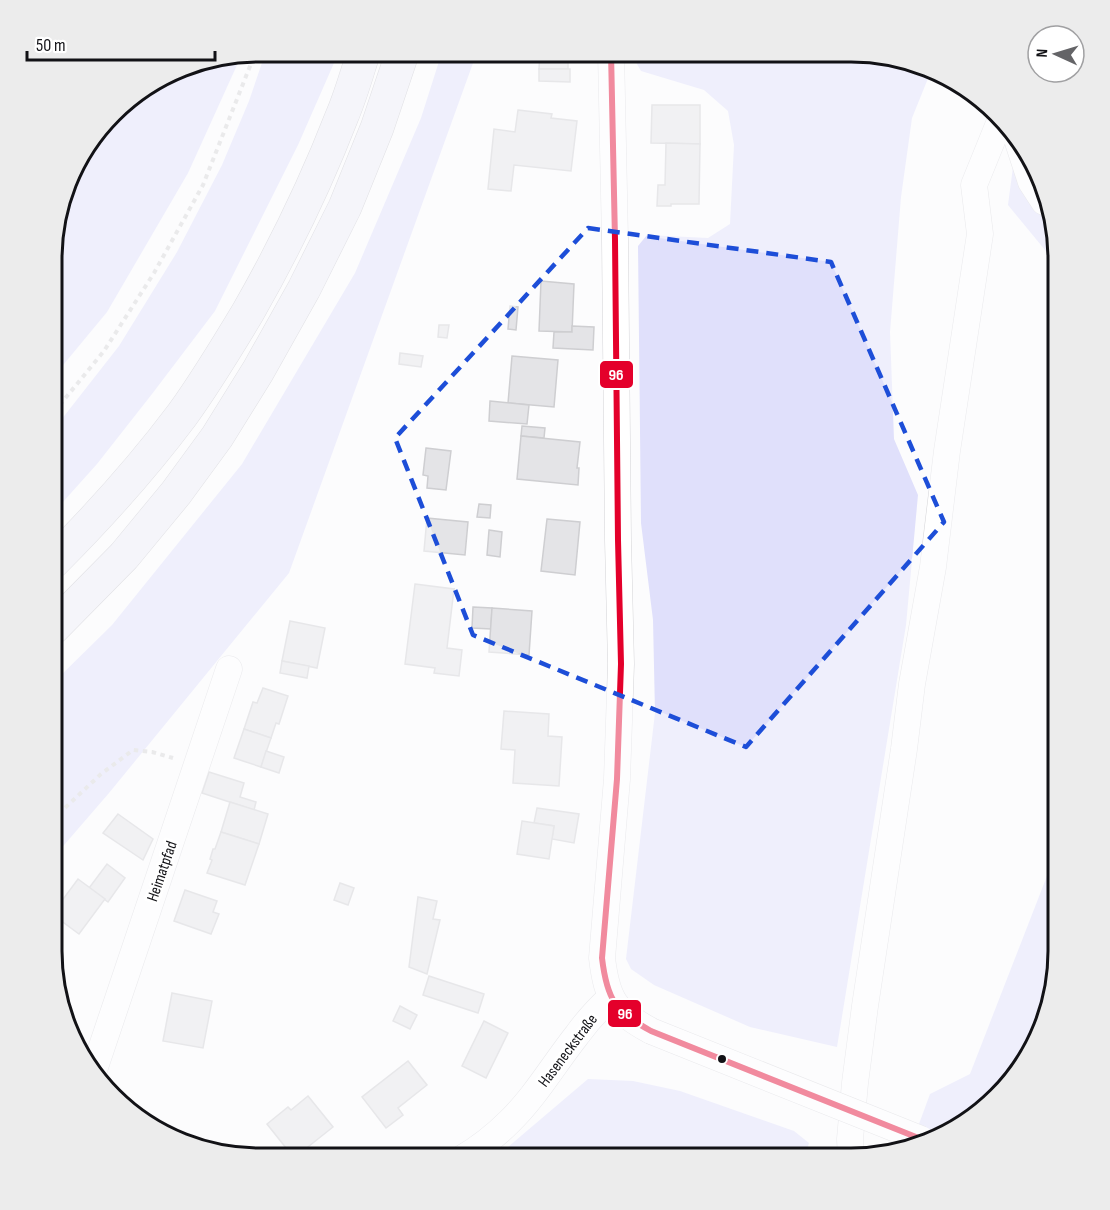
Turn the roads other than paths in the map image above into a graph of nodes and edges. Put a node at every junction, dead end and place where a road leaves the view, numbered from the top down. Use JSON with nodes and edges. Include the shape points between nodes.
{"nodes":[{"id":1,"x":360,"y":62,"type":"edge"},
{"id":2,"x":399,"y":62,"type":"edge"},
{"id":3,"x":610,"y":62,"type":"edge"},
{"id":4,"x":998,"y":127,"type":"edge"},
{"id":5,"x":1027,"y":171,"type":"edge"},
{"id":6,"x":1035,"y":188,"type":"edge"},
{"id":7,"x":62,"y":553,"type":"edge"},
{"id":8,"x":62,"y":619,"type":"edge"},
{"id":9,"x":230,"y":669,"type":"dead end"},
{"id":10,"x":611,"y":997,"type":"junction"},
{"id":11,"x":96,"y":1063,"type":"edge"},
{"id":12,"x":917,"y":1137,"type":"edge"},
{"id":13,"x":478,"y":1148,"type":"edge"},
{"id":14,"x":847,"y":1148,"type":"edge"}],
"edges":[{"from":1,"to":7,"type":"highway","via":[[309,195],[224,354],[182,415]]},
{"from":2,"to":8,"type":"highway","via":[[345,207],[258,371],[176,493],[124,556]]},
{"from":3,"to":10,"type":"street","via":[[621,664],[617,778],[602,958]]},
{"from":4,"to":14,"type":"street","via":[[974,185],[980,234]]},
{"from":5,"to":6,"type":"street"},
{"from":9,"to":11,"type":"street","name":"Heimatpfad"},
{"from":10,"to":12,"type":"street","bridge":true,"via":[[620,1010],[651,1031]]},
{"from":10,"to":13,"type":"street","name":"Haseneckstraße","via":[[509,1122]]}]}
